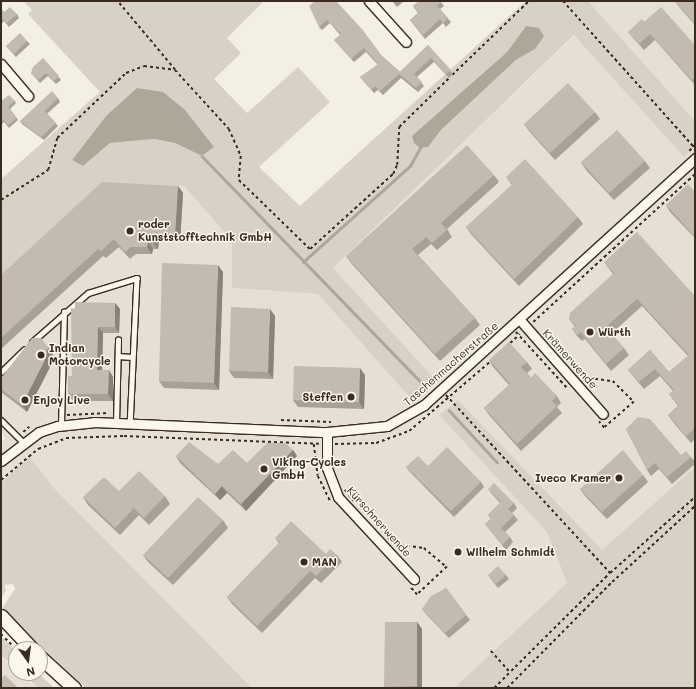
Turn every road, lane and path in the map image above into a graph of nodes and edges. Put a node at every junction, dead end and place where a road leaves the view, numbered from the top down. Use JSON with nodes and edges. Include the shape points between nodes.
{"nodes":[{"id":1,"x":117,"y":1,"type":"edge"},
{"id":2,"x":369,"y":1,"type":"edge"},
{"id":3,"x":528,"y":1,"type":"edge"},
{"id":4,"x":563,"y":1,"type":"edge"},
{"id":5,"x":406,"y":42,"type":"dead end"},
{"id":6,"x":1,"y":64,"type":"edge"},
{"id":7,"x":175,"y":70,"type":"junction"},
{"id":8,"x":28,"y":96,"type":"dead end"},
{"id":9,"x":695,"y":147,"type":"edge"},
{"id":10,"x":682,"y":157,"type":"dead end"},
{"id":11,"x":695,"y":158,"type":"edge"},
{"id":12,"x":695,"y":174,"type":"edge"},
{"id":13,"x":1,"y":200,"type":"edge"},
{"id":14,"x":64,"y":312,"type":"junction"},
{"id":15,"x":520,"y":320,"type":"junction"},
{"id":16,"x":527,"y":328,"type":"junction"},
{"id":17,"x":118,"y":340,"type":"dead end"},
{"id":18,"x":507,"y":346,"type":"edge"},
{"id":19,"x":118,"y":356,"type":"junction"},
{"id":20,"x":132,"y":356,"type":"junction"},
{"id":21,"x":495,"y":357,"type":"edge"},
{"id":22,"x":1,"y":372,"type":"edge"},
{"id":23,"x":441,"y":389,"type":"junction"},
{"id":24,"x":450,"y":398,"type":"junction"},
{"id":25,"x":117,"y":413,"type":"junction"},
{"id":26,"x":603,"y":414,"type":"dead end"},
{"id":27,"x":1,"y":420,"type":"edge"},
{"id":28,"x":274,"y":420,"type":"dead end"},
{"id":29,"x":61,"y":421,"type":"junction"},
{"id":30,"x":337,"y":422,"type":"dead end"},
{"id":31,"x":116,"y":423,"type":"junction"},
{"id":32,"x":130,"y":424,"type":"junction"},
{"id":33,"x":34,"y":425,"type":"dead end"},
{"id":34,"x":327,"y":432,"type":"junction"},
{"id":35,"x":20,"y":439,"type":"junction"},
{"id":36,"x":325,"y":444,"type":"junction"},
{"id":37,"x":1,"y":461,"type":"edge"},
{"id":38,"x":1,"y":480,"type":"edge"},
{"id":39,"x":695,"y":496,"type":"edge"},
{"id":40,"x":695,"y":506,"type":"edge"},
{"id":41,"x":610,"y":573,"type":"junction"},
{"id":42,"x":414,"y":579,"type":"dead end"},
{"id":43,"x":1,"y":616,"type":"edge"},
{"id":44,"x":24,"y":641,"type":"edge"},
{"id":45,"x":491,"y":651,"type":"dead end"},
{"id":46,"x":48,"y":664,"type":"edge"},
{"id":47,"x":510,"y":672,"type":"junction"},
{"id":48,"x":74,"y":688,"type":"edge"},
{"id":49,"x":494,"y":688,"type":"edge"},
{"id":50,"x":507,"y":688,"type":"edge"}],
"edges":[{"from":1,"to":7,"type":"path"},
{"from":2,"to":5,"type":"street"},
{"from":3,"to":7,"type":"path","via":[[399,127],[397,165],[393,174],[310,249],[239,180],[241,156],[229,129]]},
{"from":4,"to":9,"type":"path"},
{"from":6,"to":8,"type":"street"},
{"from":7,"to":13,"type":"path","via":[[144,66],[126,73],[57,138],[48,170]]},
{"from":9,"to":10,"type":"path"},
{"from":11,"to":15,"type":"street","name":"Taschenmacherstraße"},
{"from":12,"to":16,"type":"path"},
{"from":14,"to":20,"type":"lane","via":[[96,288],[137,278]]},
{"from":14,"to":22,"type":"lane"},
{"from":14,"to":29,"type":"lane"},
{"from":15,"to":16,"type":"street","name":"Krämerwende"},
{"from":15,"to":23,"type":"street","name":"Taschenmacherstraße"},
{"from":16,"to":18,"type":"path"},
{"from":16,"to":26,"type":"street","name":"Krämerwende"},
{"from":17,"to":19,"type":"lane"},
{"from":19,"to":20,"type":"lane"},
{"from":19,"to":25,"type":"lane"},
{"from":20,"to":32,"type":"lane"},
{"from":21,"to":24,"type":"path"},
{"from":23,"to":24,"type":"path"},
{"from":23,"to":34,"type":"street","name":"Taschenmacherstraße","via":[[406,418],[387,426]]},
{"from":24,"to":36,"type":"path","via":[[431,415],[394,438],[376,443]]},
{"from":24,"to":41,"type":"path"},
{"from":25,"to":29,"type":"path"},
{"from":25,"to":31,"type":"lane"},
{"from":27,"to":35,"type":"lane"},
{"from":28,"to":30,"type":"path"},
{"from":29,"to":31,"type":"street","name":"Taschenmacherstraße"},
{"from":29,"to":35,"type":"street","name":"Taschenmacherstraße"},
{"from":31,"to":32,"type":"street","name":"Taschenmacherstraße"},
{"from":32,"to":34,"type":"street","name":"Taschenmacherstraße"},
{"from":33,"to":35,"type":"path"},
{"from":34,"to":36,"type":"street","name":"Kürschnerwende"},
{"from":35,"to":37,"type":"street","name":"Taschenmacherstraße"},
{"from":36,"to":38,"type":"path","via":[[124,436],[66,438],[38,449]]},
{"from":36,"to":42,"type":"street","name":"Kürschnerwende","via":[[326,468],[338,497]]},
{"from":39,"to":41,"type":"path"},
{"from":40,"to":50,"type":"path","via":[[612,582]]},
{"from":41,"to":47,"type":"path"},
{"from":43,"to":44,"type":"main road"},
{"from":45,"to":47,"type":"path"},
{"from":46,"to":48,"type":"main road"},
{"from":47,"to":49,"type":"path"}]}
